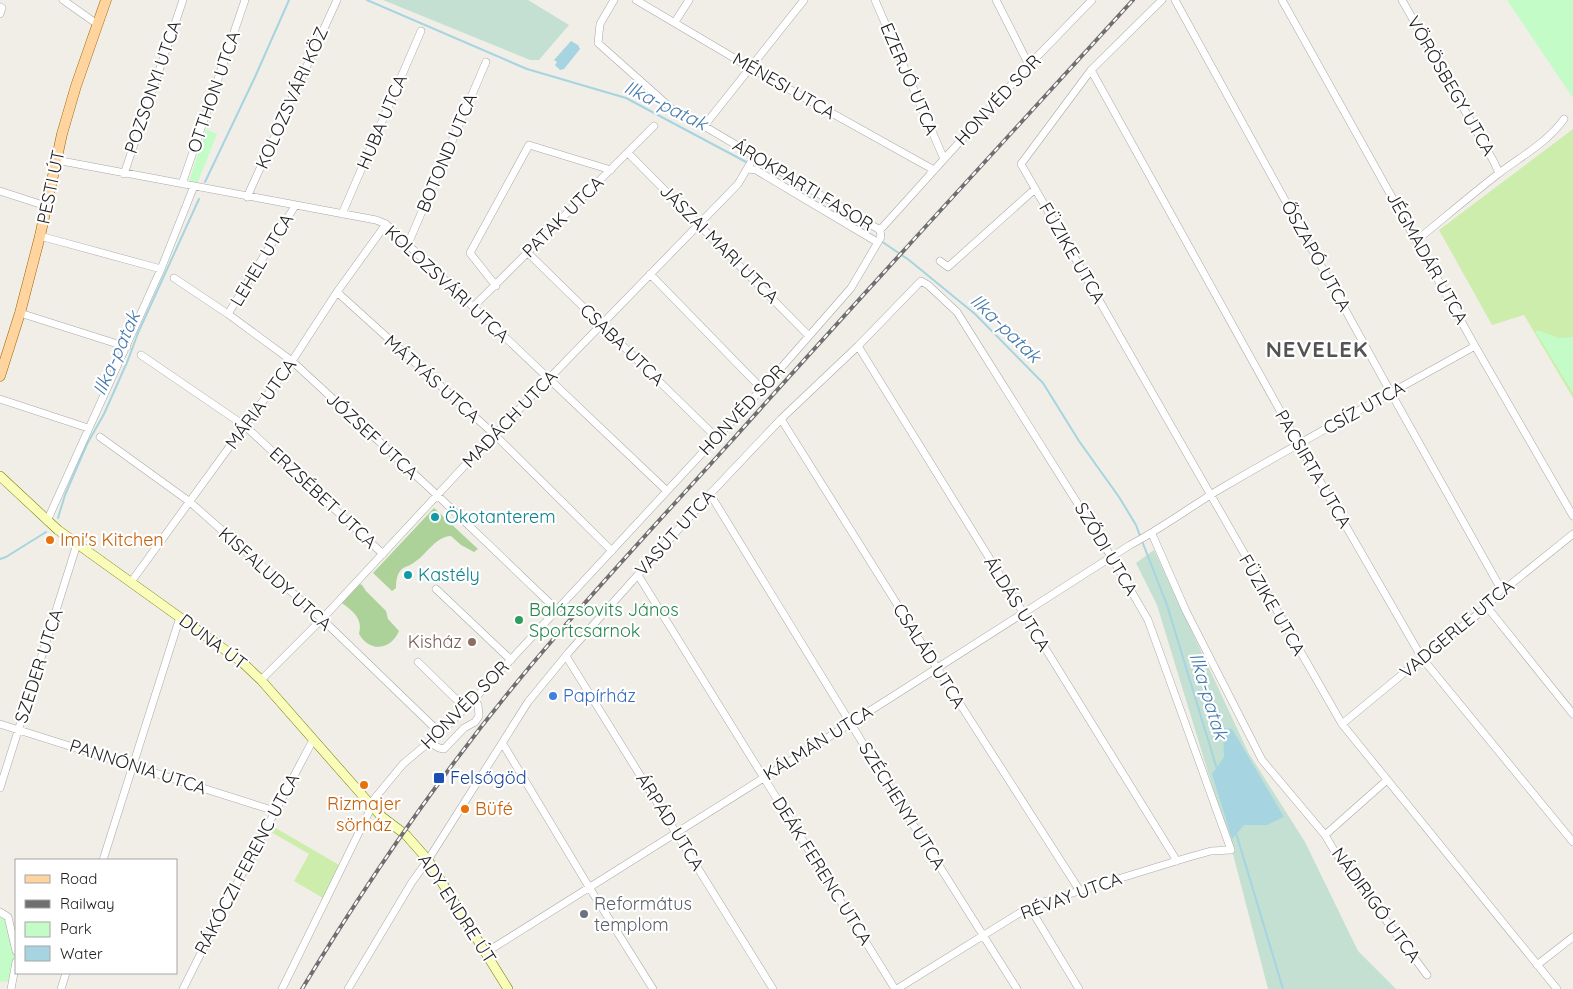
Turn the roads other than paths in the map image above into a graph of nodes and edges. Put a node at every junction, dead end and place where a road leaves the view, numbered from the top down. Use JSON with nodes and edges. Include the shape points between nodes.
{"nodes":[{"id":1,"x":63,"y":0,"type":"edge"},
{"id":2,"x":106,"y":0,"type":"edge"},
{"id":3,"x":183,"y":0,"type":"edge"},
{"id":4,"x":245,"y":0,"type":"edge"},
{"id":5,"x":337,"y":0,"type":"edge"},
{"id":6,"x":614,"y":0,"type":"edge"},
{"id":7,"x":636,"y":0,"type":"edge"},
{"id":8,"x":689,"y":0,"type":"edge"},
{"id":9,"x":804,"y":0,"type":"edge"},
{"id":10,"x":875,"y":0,"type":"edge"},
{"id":11,"x":996,"y":0,"type":"edge"},
{"id":12,"x":1092,"y":0,"type":"edge"},
{"id":13,"x":1162,"y":0,"type":"edge"},
{"id":14,"x":1175,"y":0,"type":"edge"},
{"id":15,"x":1282,"y":0,"type":"edge"},
{"id":16,"x":1402,"y":0,"type":"edge"},
{"id":17,"x":675,"y":22,"type":"junction"},
{"id":18,"x":97,"y":24,"type":"junction"},
{"id":19,"x":421,"y":31,"type":"dead end"},
{"id":20,"x":486,"y":62,"type":"dead end"},
{"id":21,"x":1029,"y":65,"type":"junction"},
{"id":22,"x":751,"y":68,"type":"junction"},
{"id":23,"x":1090,"y":70,"type":"junction"},
{"id":24,"x":1564,"y":119,"type":"dead end"},
{"id":25,"x":654,"y":126,"type":"dead end"},
{"id":26,"x":704,"y":126,"type":"junction"},
{"id":27,"x":628,"y":153,"type":"junction"},
{"id":28,"x":944,"y":159,"type":"junction"},
{"id":29,"x":56,"y":160,"type":"junction"},
{"id":30,"x":751,"y":163,"type":"junction"},
{"id":31,"x":611,"y":170,"type":"junction"},
{"id":32,"x":934,"y":170,"type":"junction"},
{"id":33,"x":1499,"y":173,"type":"junction"},
{"id":34,"x":124,"y":174,"type":"junction"},
{"id":35,"x":182,"y":184,"type":"junction"},
{"id":36,"x":197,"y":187,"type":"junction"},
{"id":37,"x":1035,"y":189,"type":"junction"},
{"id":38,"x":0,"y":191,"type":"edge"},
{"id":39,"x":248,"y":197,"type":"junction"},
{"id":40,"x":46,"y":206,"type":"junction"},
{"id":41,"x":295,"y":206,"type":"junction"},
{"id":42,"x":342,"y":214,"type":"junction"},
{"id":43,"x":386,"y":224,"type":"junction"},
{"id":44,"x":699,"y":224,"type":"junction"},
{"id":45,"x":40,"y":236,"type":"junction"},
{"id":46,"x":879,"y":238,"type":"junction"},
{"id":47,"x":1416,"y":240,"type":"junction"},
{"id":48,"x":408,"y":244,"type":"junction"},
{"id":49,"x":527,"y":252,"type":"junction"},
{"id":50,"x":940,"y":261,"type":"dead end"},
{"id":51,"x":161,"y":269,"type":"junction"},
{"id":52,"x":650,"y":274,"type":"junction"},
{"id":53,"x":174,"y":278,"type":"dead end"},
{"id":54,"x":921,"y":281,"type":"joint"},
{"id":55,"x":496,"y":286,"type":"junction"},
{"id":56,"x":336,"y":292,"type":"junction"},
{"id":57,"x":473,"y":307,"type":"junction"},
{"id":58,"x":20,"y":313,"type":"junction"},
{"id":59,"x":228,"y":314,"type":"junction"},
{"id":60,"x":600,"y":325,"type":"junction"},
{"id":61,"x":809,"y":336,"type":"junction"},
{"id":62,"x":858,"y":346,"type":"junction"},
{"id":63,"x":1475,"y":346,"type":"junction"},
{"id":64,"x":126,"y":347,"type":"junction"},
{"id":65,"x":141,"y":355,"type":"dead end"},
{"id":66,"x":292,"y":361,"type":"junction"},
{"id":67,"x":0,"y":376,"type":"edge"},
{"id":68,"x":548,"y":380,"type":"junction"},
{"id":69,"x":762,"y":389,"type":"junction"},
{"id":70,"x":1391,"y":393,"type":"junction"},
{"id":71,"x":0,"y":399,"type":"edge"},
{"id":72,"x":781,"y":419,"type":"junction"},
{"id":73,"x":245,"y":426,"type":"junction"},
{"id":74,"x":88,"y":428,"type":"junction"},
{"id":75,"x":495,"y":435,"type":"junction"},
{"id":76,"x":100,"y":437,"type":"dead end"},
{"id":77,"x":717,"y":438,"type":"junction"},
{"id":78,"x":1298,"y":443,"type":"junction"},
{"id":79,"x":0,"y":476,"type":"edge"},
{"id":80,"x":667,"y":491,"type":"junction"},
{"id":81,"x":710,"y":494,"type":"junction"},
{"id":82,"x":437,"y":495,"type":"junction"},
{"id":83,"x":1209,"y":495,"type":"junction"},
{"id":84,"x":190,"y":502,"type":"junction"},
{"id":85,"x":1573,"y":516,"type":"edge"},
{"id":86,"x":52,"y":525,"type":"junction"},
{"id":87,"x":1573,"y":534,"type":"edge"},
{"id":88,"x":1149,"y":535,"type":"junction"},
{"id":89,"x":77,"y":544,"type":"junction"},
{"id":90,"x":612,"y":551,"type":"junction"},
{"id":91,"x":383,"y":554,"type":"junction"},
{"id":92,"x":1112,"y":558,"type":"junction"},
{"id":93,"x":638,"y":575,"type":"junction"},
{"id":94,"x":131,"y":582,"type":"junction"},
{"id":95,"x":436,"y":589,"type":"dead end"},
{"id":96,"x":1501,"y":590,"type":"junction"},
{"id":97,"x":1487,"y":607,"type":"junction"},
{"id":98,"x":557,"y":610,"type":"junction"},
{"id":99,"x":1024,"y":614,"type":"junction"},
{"id":100,"x":180,"y":617,"type":"junction"},
{"id":101,"x":322,"y":619,"type":"junction"},
{"id":102,"x":566,"y":656,"type":"junction"},
{"id":103,"x":1422,"y":658,"type":"junction"},
{"id":104,"x":511,"y":660,"type":"junction"},
{"id":105,"x":418,"y":662,"type":"dead end"},
{"id":106,"x":937,"y":668,"type":"junction"},
{"id":107,"x":262,"y":680,"type":"junction"},
{"id":108,"x":474,"y":698,"type":"junction"},
{"id":109,"x":465,"y":708,"type":"junction"},
{"id":110,"x":1573,"y":714,"type":"edge"},
{"id":111,"x":851,"y":723,"type":"junction"},
{"id":112,"x":0,"y":724,"type":"edge"},
{"id":113,"x":1342,"y":724,"type":"junction"},
{"id":114,"x":18,"y":729,"type":"junction"},
{"id":115,"x":440,"y":732,"type":"junction"},
{"id":116,"x":313,"y":740,"type":"junction"},
{"id":117,"x":429,"y":742,"type":"junction"},
{"id":118,"x":503,"y":744,"type":"junction"},
{"id":119,"x":133,"y":765,"type":"junction"},
{"id":120,"x":764,"y":776,"type":"junction"},
{"id":121,"x":1386,"y":780,"type":"junction"},
{"id":122,"x":0,"y":788,"type":"edge"},
{"id":123,"x":371,"y":805,"type":"junction"},
{"id":124,"x":275,"y":810,"type":"junction"},
{"id":125,"x":676,"y":832,"type":"junction"},
{"id":126,"x":403,"y":833,"type":"joint"},
{"id":127,"x":1325,"y":834,"type":"junction"},
{"id":128,"x":1573,"y":842,"type":"edge"},
{"id":129,"x":1231,"y":850,"type":"joint"},
{"id":130,"x":103,"y":859,"type":"edge"},
{"id":131,"x":428,"y":860,"type":"junction"},
{"id":132,"x":1177,"y":860,"type":"junction"},
{"id":133,"x":589,"y":887,"type":"junction"},
{"id":134,"x":1080,"y":891,"type":"junction"},
{"id":135,"x":1030,"y":908,"type":"junction"},
{"id":136,"x":0,"y":912,"type":"edge"},
{"id":137,"x":984,"y":936,"type":"junction"},
{"id":138,"x":1573,"y":936,"type":"edge"},
{"id":139,"x":15,"y":947,"type":"edge"},
{"id":140,"x":485,"y":953,"type":"junction"},
{"id":141,"x":1537,"y":965,"type":"junction"},
{"id":142,"x":15,"y":967,"type":"edge"},
{"id":143,"x":66,"y":974,"type":"edge"},
{"id":144,"x":1427,"y":975,"type":"dead end"},
{"id":145,"x":11,"y":989,"type":"edge"},
{"id":146,"x":61,"y":989,"type":"edge"},
{"id":147,"x":183,"y":989,"type":"edge"},
{"id":148,"x":282,"y":989,"type":"edge"},
{"id":149,"x":348,"y":989,"type":"edge"},
{"id":150,"x":508,"y":989,"type":"edge"},
{"id":151,"x":653,"y":989,"type":"edge"},
{"id":152,"x":773,"y":989,"type":"edge"},
{"id":153,"x":896,"y":989,"type":"edge"},
{"id":154,"x":1017,"y":989,"type":"edge"},
{"id":155,"x":1080,"y":989,"type":"edge"},
{"id":156,"x":1557,"y":989,"type":"edge"}],
"edges":[{"from":1,"to":18,"type":"street"},
{"from":2,"to":18,"type":"main road","name":"PESTI ÚT"},
{"from":3,"to":34,"type":"street","name":"POZSONYI UTCA"},
{"from":4,"to":35,"type":"street","name":"OTTHON UTCA"},
{"from":5,"to":39,"type":"street","name":"KOLOZSVÁRI KÖZ"},
{"from":6,"to":26,"type":"street","name":"ÁROKPARTI FASOR","via":[[600,24],[598,43],[671,108]]},
{"from":7,"to":17,"type":"street","name":"MÉNESI UTCA"},
{"from":8,"to":17,"type":"street"},
{"from":9,"to":22,"type":"street"},
{"from":10,"to":28,"type":"street","name":"EZERJÓ UTCA"},
{"from":11,"to":21,"type":"street"},
{"from":12,"to":21,"type":"street","name":"HONVÉD SOR"},
{"from":13,"to":23,"type":"street"},
{"from":14,"to":70,"type":"street","name":"ŐSZAPÓ UTCA"},
{"from":15,"to":47,"type":"street","name":"JÉGMADÁR UTCA"},
{"from":16,"to":33,"type":"street","name":"VÖRÖSBEGY UTCA"},
{"from":17,"to":22,"type":"street","name":"MÉNESI UTCA"},
{"from":18,"to":29,"type":"main road","name":"PESTI ÚT"},
{"from":19,"to":42,"type":"street","name":"HUBA UTCA"},
{"from":20,"to":48,"type":"street","name":"BOTOND UTCA"},
{"from":21,"to":28,"type":"street","name":"HONVÉD SOR"},
{"from":22,"to":26,"type":"street"},
{"from":22,"to":32,"type":"street","name":"MÉNESI UTCA"},
{"from":23,"to":37,"type":"street","name":"FÜZIKE UTCA","via":[[1021,164]]},
{"from":23,"to":78,"type":"street","name":"PACSIRTA UTCA"},
{"from":24,"to":33,"type":"street","via":[[1538,145]]},
{"from":25,"to":27,"type":"street","name":"PATAK UTCA"},
{"from":26,"to":30,"type":"street","name":"ÁROKPARTI FASOR"},
{"from":27,"to":31,"type":"street","name":"PATAK UTCA"},
{"from":27,"to":44,"type":"street","name":"JÁSZAI MARI UTCA"},
{"from":28,"to":32,"type":"street","name":"HONVÉD SOR"},
{"from":29,"to":34,"type":"street","name":"KOLOZSVÁRI UTCA"},
{"from":29,"to":40,"type":"main road","name":"PESTI ÚT"},
{"from":30,"to":44,"type":"street","name":"MADÁCH UTCA","via":[[738,184]]},
{"from":30,"to":46,"type":"street","name":"ÁROKPARTI FASOR"},
{"from":30,"to":46,"type":"street","name":"ÁROKPARTI FASOR","via":[[756,170]]},
{"from":31,"to":49,"type":"street","name":"PATAK UTCA"},
{"from":31,"to":55,"type":"street","via":[[529,146],[470,253]]},
{"from":32,"to":46,"type":"street","name":"HONVÉD SOR"},
{"from":33,"to":47,"type":"street"},
{"from":34,"to":35,"type":"street","name":"KOLOZSVÁRI UTCA"},
{"from":35,"to":36,"type":"street","name":"KOLOZSVÁRI UTCA"},
{"from":36,"to":39,"type":"street","name":"KOLOZSVÁRI UTCA"},
{"from":36,"to":51,"type":"street"},
{"from":37,"to":50,"type":"street","name":"FÜZIKE UTCA","via":[[948,267]]},
{"from":37,"to":83,"type":"street","name":"FÜZIKE UTCA"},
{"from":38,"to":40,"type":"street"},
{"from":39,"to":41,"type":"street","name":"KOLOZSVÁRI UTCA"},
{"from":40,"to":45,"type":"main road","name":"PESTI ÚT"},
{"from":41,"to":42,"type":"street","name":"KOLOZSVÁRI UTCA"},
{"from":41,"to":59,"type":"street","name":"LEHEL UTCA"},
{"from":42,"to":43,"type":"street","name":"KOLOZSVÁRI UTCA"},
{"from":43,"to":48,"type":"street","name":"KOLOZSVÁRI UTCA"},
{"from":43,"to":56,"type":"street","name":"MÁRIA UTCA"},
{"from":44,"to":52,"type":"street","name":"MADÁCH UTCA"},
{"from":44,"to":61,"type":"street","name":"JÁSZAI MARI UTCA"},
{"from":45,"to":51,"type":"street"},
{"from":45,"to":58,"type":"main road","name":"PESTI ÚT"},
{"from":46,"to":61,"type":"street","name":"HONVÉD SOR","via":[[851,288]]},
{"from":47,"to":63,"type":"street","name":"JÉGMADÁR UTCA"},
{"from":48,"to":57,"type":"street","name":"KOLOZSVÁRI UTCA"},
{"from":49,"to":55,"type":"street","name":"PATAK UTCA"},
{"from":49,"to":60,"type":"street","name":"CSABA UTCA"},
{"from":51,"to":64,"type":"street"},
{"from":52,"to":60,"type":"street","name":"MADÁCH UTCA"},
{"from":52,"to":69,"type":"street"},
{"from":53,"to":59,"type":"street","name":"JÓZSEF UTCA"},
{"from":54,"to":62,"type":"street","name":"VASÚT UTCA"},
{"from":54,"to":92,"type":"street","name":"SZŐDI UTCA","via":[[958,312]]},
{"from":55,"to":57,"type":"street","name":"PATAK UTCA"},
{"from":56,"to":66,"type":"street","name":"MÁRIA UTCA"},
{"from":56,"to":75,"type":"street","name":"MÁTYÁS UTCA"},
{"from":57,"to":68,"type":"street","name":"KOLOZSVÁRI UTCA"},
{"from":58,"to":64,"type":"street"},
{"from":58,"to":67,"type":"main road","name":"PESTI ÚT"},
{"from":59,"to":66,"type":"street","name":"JÓZSEF UTCA"},
{"from":60,"to":68,"type":"street","name":"MADÁCH UTCA"},
{"from":60,"to":77,"type":"street","name":"CSABA UTCA"},
{"from":61,"to":69,"type":"street","name":"HONVÉD SOR"},
{"from":62,"to":72,"type":"street","name":"VASÚT UTCA"},
{"from":62,"to":99,"type":"street","name":"ÁLDÁS UTCA"},
{"from":63,"to":70,"type":"street","name":"CSÍZ UTCA"},
{"from":63,"to":85,"type":"street","name":"JÉGMADÁR UTCA"},
{"from":64,"to":74,"type":"street"},
{"from":65,"to":73,"type":"street","name":"ERZSÉBET UTCA"},
{"from":66,"to":73,"type":"street","name":"MÁRIA UTCA"},
{"from":66,"to":82,"type":"street","name":"JÓZSEF UTCA"},
{"from":68,"to":75,"type":"street","name":"MADÁCH UTCA"},
{"from":68,"to":80,"type":"street","name":"KOLOZSVÁRI UTCA"},
{"from":69,"to":77,"type":"street","name":"HONVÉD SOR"},
{"from":70,"to":78,"type":"street","name":"CSÍZ UTCA"},
{"from":70,"to":96,"type":"street","name":"ŐSZAPÓ UTCA"},
{"from":71,"to":74,"type":"street"},
{"from":72,"to":81,"type":"street","name":"VASÚT UTCA"},
{"from":72,"to":106,"type":"street","name":"CSALÁD UTCA"},
{"from":73,"to":84,"type":"street","name":"MÁRIA UTCA"},
{"from":73,"to":91,"type":"street","name":"ERZSÉBET UTCA"},
{"from":74,"to":86,"type":"street"},
{"from":75,"to":82,"type":"street","name":"MADÁCH UTCA"},
{"from":75,"to":90,"type":"street","name":"MÁTYÁS UTCA"},
{"from":76,"to":84,"type":"street","name":"KISFALUDY UTCA"},
{"from":77,"to":80,"type":"street","name":"HONVÉD SOR"},
{"from":78,"to":83,"type":"street","name":"CSÍZ UTCA"},
{"from":78,"to":103,"type":"street","name":"PACSIRTA UTCA"},
{"from":79,"to":86,"type":"street","name":"DUNA ÚT"},
{"from":80,"to":90,"type":"street","name":"HONVÉD SOR"},
{"from":81,"to":93,"type":"street","name":"VASÚT UTCA"},
{"from":81,"to":111,"type":"street","name":"SZÉCHENYI UTCA"},
{"from":82,"to":91,"type":"street","name":"MADÁCH UTCA"},
{"from":82,"to":98,"type":"street","name":"JÓZSEF UTCA"},
{"from":83,"to":88,"type":"street","name":"CSÍZ UTCA"},
{"from":83,"to":113,"type":"street","name":"FÜZIKE UTCA"},
{"from":84,"to":94,"type":"street","name":"MÁRIA UTCA"},
{"from":84,"to":101,"type":"street","name":"KISFALUDY UTCA"},
{"from":86,"to":89,"type":"street","name":"DUNA ÚT"},
{"from":87,"to":96,"type":"street","name":"VADGERLE UTCA"},
{"from":88,"to":92,"type":"street","name":"KÁLMÁN UTCA"},
{"from":88,"to":127,"type":"street","name":"NÁDIRIGÓ UTCA","via":[[1262,760]]},
{"from":89,"to":94,"type":"street","name":"DUNA ÚT"},
{"from":89,"to":114,"type":"street","name":"SZEDER UTCA"},
{"from":90,"to":98,"type":"street","name":"HONVÉD SOR"},
{"from":91,"to":101,"type":"street","name":"MADÁCH UTCA"},
{"from":92,"to":99,"type":"street","name":"KÁLMÁN UTCA"},
{"from":92,"to":129,"type":"street","name":"SZŐDI UTCA","via":[[1148,620]]},
{"from":93,"to":102,"type":"street","name":"VASÚT UTCA"},
{"from":93,"to":120,"type":"street","name":"DEÁK FERENC UTCA"},
{"from":94,"to":100,"type":"street","name":"DUNA ÚT"},
{"from":95,"to":104,"type":"street"},
{"from":96,"to":97,"type":"street","name":"VADGERLE UTCA"},
{"from":97,"to":103,"type":"street","name":"VADGERLE UTCA"},
{"from":97,"to":110,"type":"street"},
{"from":98,"to":104,"type":"street","name":"HONVÉD SOR"},
{"from":99,"to":106,"type":"street","name":"KÁLMÁN UTCA"},
{"from":99,"to":132,"type":"street","name":"ÁLDÁS UTCA"},
{"from":100,"to":107,"type":"street","name":"DUNA ÚT"},
{"from":100,"to":119,"type":"street"},
{"from":101,"to":107,"type":"street","name":"MADÁCH UTCA"},
{"from":101,"to":115,"type":"street","name":"KISFALUDY UTCA"},
{"from":102,"to":118,"type":"street","name":"VASÚT UTCA","via":[[528,702]]},
{"from":102,"to":125,"type":"street","name":"ÁRPÁD UTCA"},
{"from":103,"to":113,"type":"street","name":"VADGERLE UTCA"},
{"from":103,"to":128,"type":"street","name":"PACSIRTA UTCA"},
{"from":104,"to":108,"type":"street","name":"HONVÉD SOR"},
{"from":105,"to":109,"type":"street"},
{"from":106,"to":111,"type":"street","name":"KÁLMÁN UTCA"},
{"from":106,"to":134,"type":"street","name":"CSALÁD UTCA"},
{"from":107,"to":116,"type":"street","name":"DUNA ÚT"},
{"from":108,"to":109,"type":"street","name":"HONVÉD SOR"},
{"from":108,"to":117,"type":"street","via":[[479,716],[474,722],[444,749]]},
{"from":109,"to":115,"type":"street","name":"HONVÉD SOR"},
{"from":111,"to":120,"type":"street","name":"KÁLMÁN UTCA"},
{"from":111,"to":137,"type":"street","name":"SZÉCHENYI UTCA"},
{"from":112,"to":114,"type":"street","name":"PANNÓNIA UTCA"},
{"from":113,"to":121,"type":"street","name":"FÜZIKE UTCA"},
{"from":114,"to":119,"type":"street","name":"PANNÓNIA UTCA"},
{"from":114,"to":122,"type":"street","name":"SZEDER UTCA"},
{"from":115,"to":117,"type":"street","name":"HONVÉD SOR"},
{"from":116,"to":123,"type":"street","name":"DUNA ÚT"},
{"from":116,"to":124,"type":"street","name":"RÁKÓCZI FERENC UTCA"},
{"from":117,"to":123,"type":"street","name":"HONVÉD SOR","via":[[403,764]]},
{"from":118,"to":131,"type":"street","name":"VASÚT UTCA"},
{"from":118,"to":133,"type":"street"},
{"from":119,"to":124,"type":"street","name":"PANNÓNIA UTCA"},
{"from":119,"to":130,"type":"street"},
{"from":120,"to":125,"type":"street","name":"KÁLMÁN UTCA"},
{"from":120,"to":153,"type":"street","name":"DEÁK FERENC UTCA"},
{"from":121,"to":127,"type":"street","name":"NÁDIRIGÓ UTCA"},
{"from":121,"to":141,"type":"street","name":"FÜZIKE UTCA"},
{"from":123,"to":126,"type":"street","name":"DUNA ÚT"},
{"from":123,"to":148,"type":"street","name":"HONVÉD SOR"},
{"from":124,"to":147,"type":"street","name":"RÁKÓCZI FERENC UTCA"},
{"from":125,"to":133,"type":"street","name":"KÁLMÁN UTCA"},
{"from":125,"to":152,"type":"street","name":"ÁRPÁD UTCA"},
{"from":126,"to":131,"type":"street","name":"ADY ENDRE ÚT"},
{"from":127,"to":144,"type":"street","name":"NÁDIRIGÓ UTCA"},
{"from":129,"to":132,"type":"street","name":"RÉVAY UTCA","via":[[1211,851]]},
{"from":131,"to":140,"type":"street","name":"ADY ENDRE ÚT"},
{"from":131,"to":149,"type":"street","name":"VASÚT UTCA"},
{"from":132,"to":134,"type":"street","name":"RÉVAY UTCA"},
{"from":133,"to":140,"type":"street","name":"KÁLMÁN UTCA"},
{"from":133,"to":151,"type":"street"},
{"from":134,"to":135,"type":"street","name":"RÉVAY UTCA"},
{"from":135,"to":137,"type":"street","name":"RÉVAY UTCA"},
{"from":135,"to":155,"type":"street"},
{"from":136,"to":139,"type":"street","via":[[8,917]]},
{"from":137,"to":153,"type":"street","name":"RÉVAY UTCA"},
{"from":137,"to":154,"type":"street","name":"SZÉCHENYI UTCA"},
{"from":138,"to":141,"type":"street"},
{"from":140,"to":150,"type":"street","name":"ADY ENDRE ÚT"},
{"from":141,"to":156,"type":"street","name":"FÜZIKE UTCA"},
{"from":142,"to":145,"type":"street"},
{"from":143,"to":146,"type":"street"}]}
